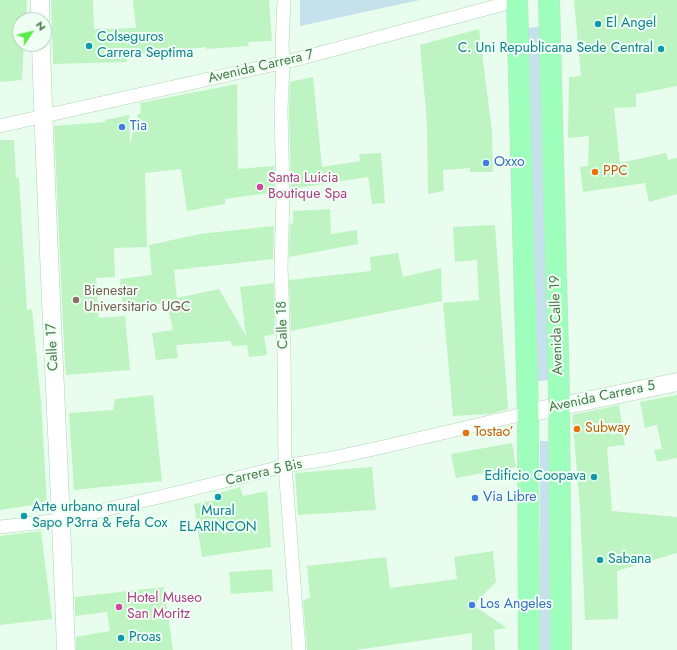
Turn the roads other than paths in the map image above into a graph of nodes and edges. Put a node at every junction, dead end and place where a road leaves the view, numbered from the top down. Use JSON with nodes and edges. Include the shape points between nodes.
{"nodes":[{"id":1,"x":40,"y":0,"type":"edge"},
{"id":2,"x":284,"y":0,"type":"edge"},
{"id":3,"x":518,"y":0,"type":"edge"},
{"id":4,"x":548,"y":0,"type":"edge"},
{"id":5,"x":40,"y":12,"type":"edge"},
{"id":6,"x":41,"y":52,"type":"edge"},
{"id":7,"x":283,"y":63,"type":"junction"},
{"id":8,"x":43,"y":117,"type":"junction"},
{"id":9,"x":0,"y":126,"type":"edge"},
{"id":10,"x":677,"y":382,"type":"edge"},
{"id":11,"x":560,"y":406,"type":"junction"},
{"id":12,"x":528,"y":413,"type":"junction"},
{"id":13,"x":285,"y":466,"type":"junction"},
{"id":14,"x":61,"y":520,"type":"junction"},
{"id":15,"x":0,"y":527,"type":"edge"},
{"id":16,"x":66,"y":650,"type":"edge"},
{"id":17,"x":299,"y":650,"type":"edge"},
{"id":18,"x":529,"y":650,"type":"edge"},
{"id":19,"x":561,"y":650,"type":"edge"}],
"edges":[{"from":1,"to":5,"type":"street"},
{"from":2,"to":7,"type":"street","name":"Calle 18"},
{"from":3,"to":7,"type":"street","name":"Avenida Carrera 7"},
{"from":3,"to":12,"type":"main road"},
{"from":4,"to":11,"type":"main road","name":"Avenida Calle 19"},
{"from":6,"to":8,"type":"street","name":"Calle 17"},
{"from":7,"to":8,"type":"street","name":"Avenida Carrera 7"},
{"from":7,"to":13,"type":"street","name":"Calle 18","via":[[281,266]]},
{"from":8,"to":9,"type":"street","name":"Avenida Carrera 7"},
{"from":8,"to":14,"type":"street","name":"Calle 17"},
{"from":10,"to":11,"type":"street","name":"Avenida Carrera 5"},
{"from":11,"to":12,"type":"street","name":"Avenida Carrera 5"},
{"from":11,"to":19,"type":"main road","name":"Avenida Calle 19"},
{"from":12,"to":13,"type":"street","name":"Carrera 5 Bis","via":[[374,449]]},
{"from":12,"to":18,"type":"main road"},
{"from":13,"to":14,"type":"street","name":"Carrera 5 Bis"},
{"from":13,"to":17,"type":"street","name":"Calle 18"},
{"from":14,"to":15,"type":"street","name":"Carrera 5 Bis"},
{"from":14,"to":16,"type":"street","name":"Calle 17"}]}
